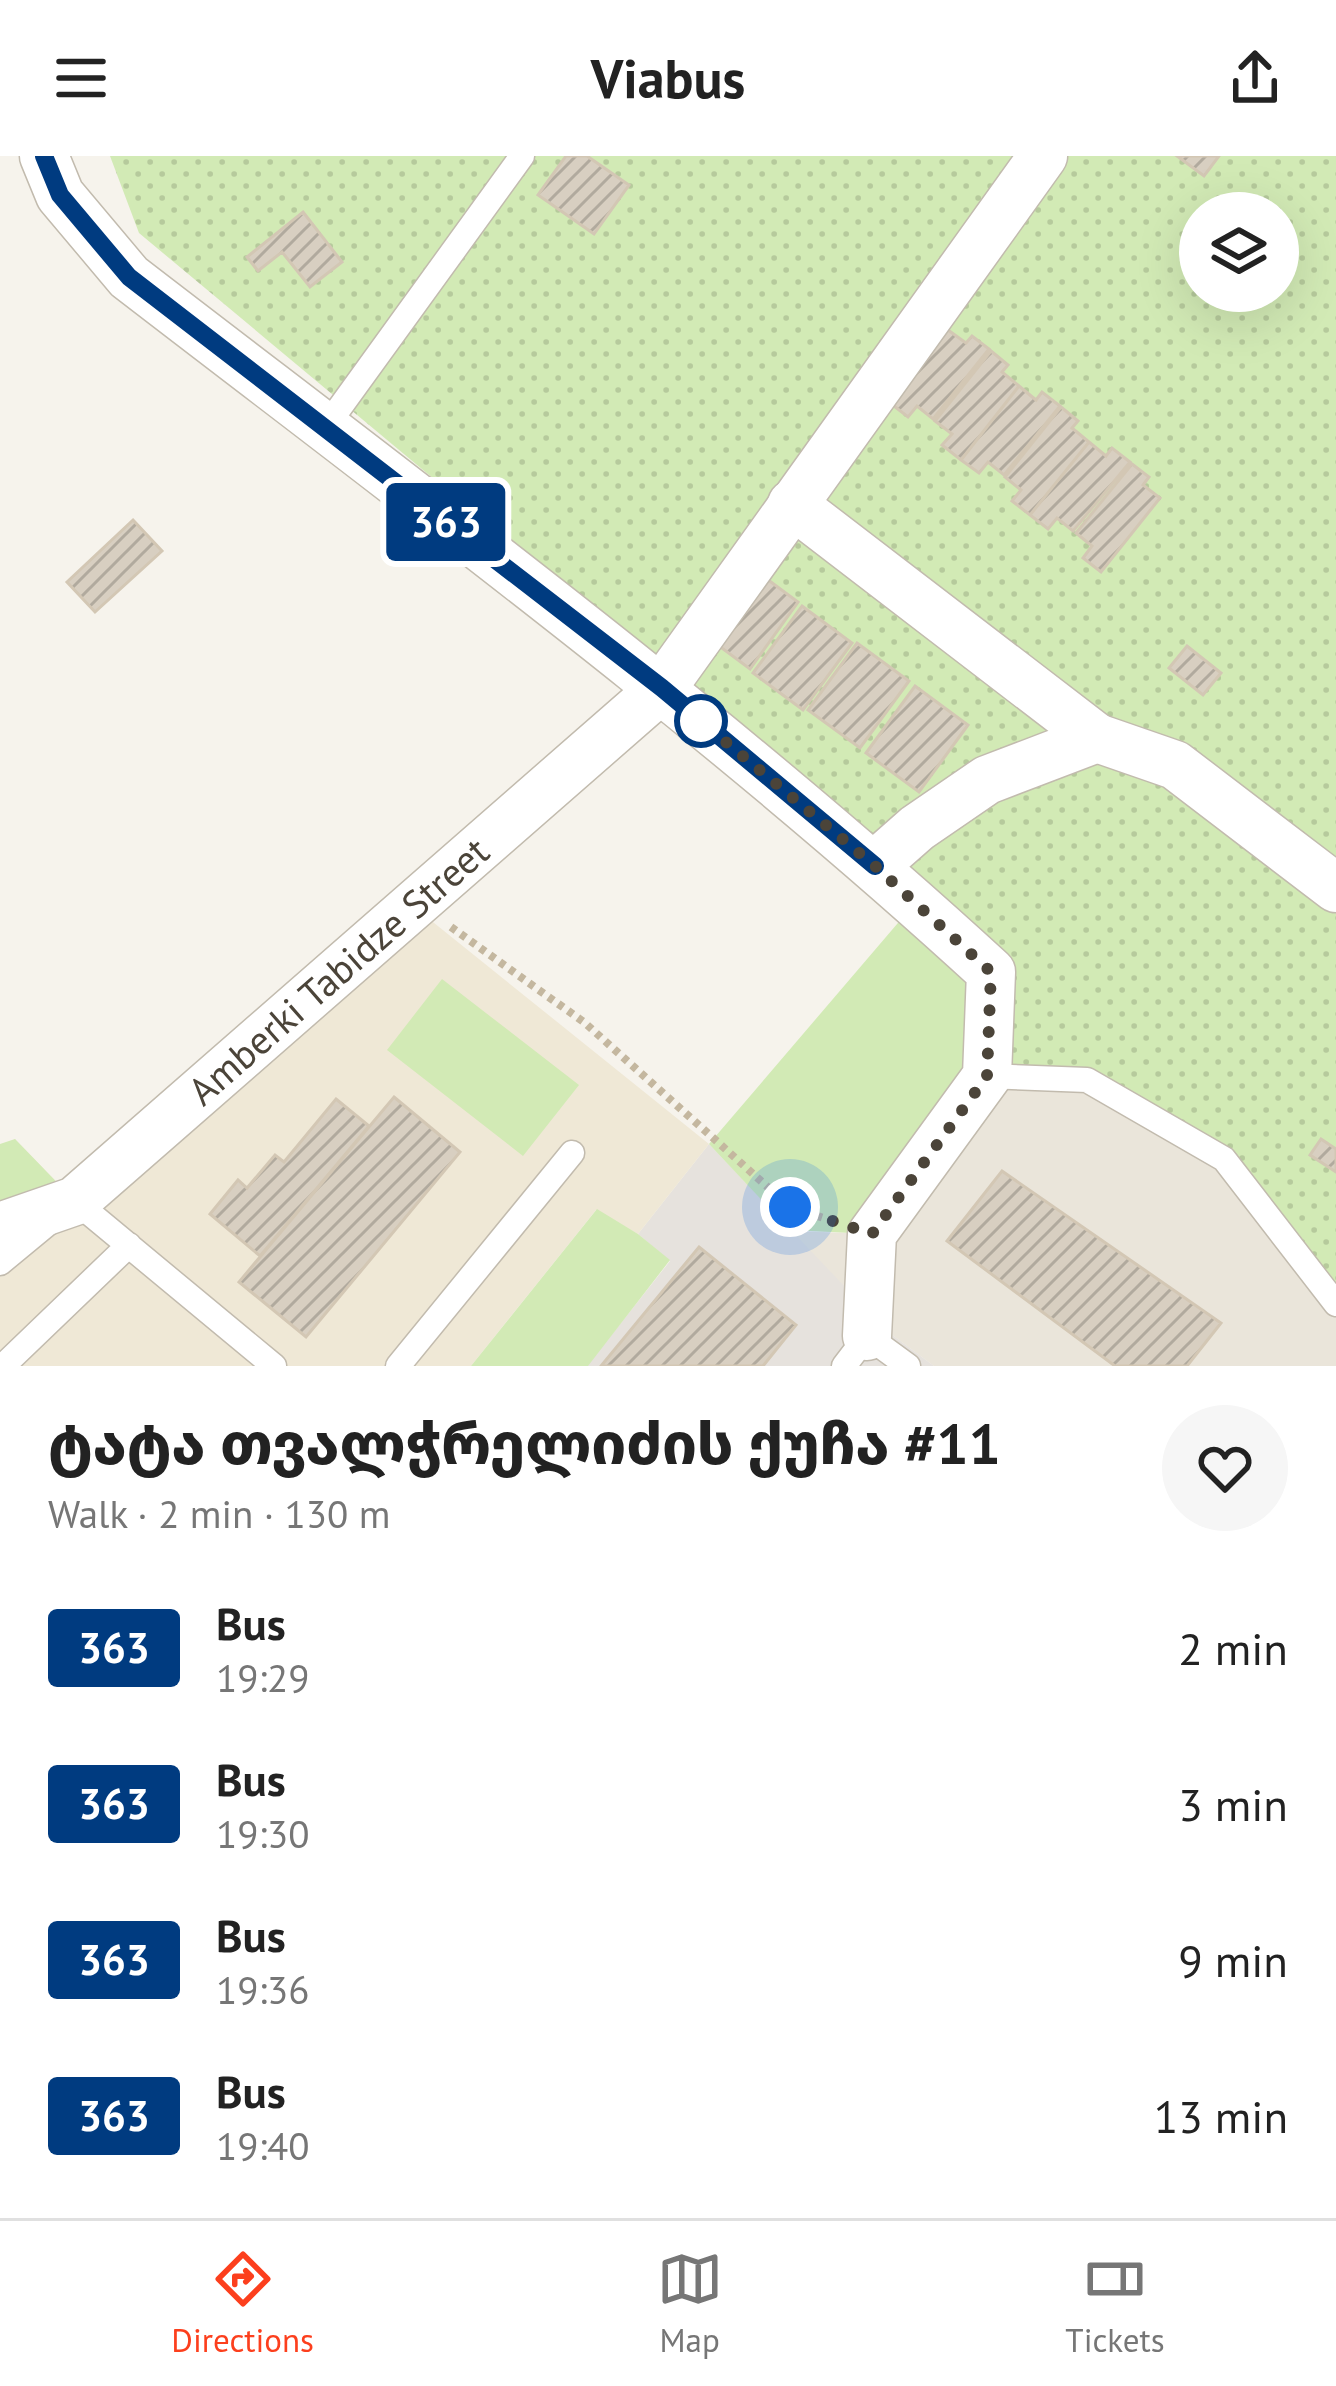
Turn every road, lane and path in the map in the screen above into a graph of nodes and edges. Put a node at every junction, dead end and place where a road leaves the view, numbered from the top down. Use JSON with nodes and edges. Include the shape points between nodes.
{"nodes":[{"id":1,"x":44,"y":156,"type":"edge"},
{"id":2,"x":522,"y":156,"type":"edge"},
{"id":3,"x":1043,"y":156,"type":"edge"},
{"id":4,"x":325,"y":428,"type":"junction"},
{"id":5,"x":792,"y":504,"type":"junction"},
{"id":6,"x":662,"y":688,"type":"junction"},
{"id":7,"x":1097,"y":738,"type":"junction"},
{"id":8,"x":875,"y":866,"type":"junction"},
{"id":9,"x":1336,"y":887,"type":"edge"},
{"id":10,"x":413,"y":906,"type":"junction"},
{"id":11,"x":987,"y":1076,"type":"junction"},
{"id":12,"x":572,"y":1153,"type":"dead end"},
{"id":13,"x":75,"y":1201,"type":"junction"},
{"id":14,"x":0,"y":1227,"type":"edge"},
{"id":15,"x":872,"y":1234,"type":"junction"},
{"id":16,"x":129,"y":1246,"type":"junction"},
{"id":17,"x":0,"y":1263,"type":"edge"},
{"id":18,"x":1336,"y":1304,"type":"edge"},
{"id":19,"x":855,"y":1351,"type":"edge"},
{"id":20,"x":3,"y":1366,"type":"edge"},
{"id":21,"x":274,"y":1366,"type":"edge"},
{"id":22,"x":398,"y":1366,"type":"edge"},
{"id":23,"x":908,"y":1366,"type":"edge"}],
"edges":[{"from":1,"to":4,"type":"street","via":[[60,195],[129,277]]},
{"from":2,"to":4,"type":"lane"},
{"from":3,"to":5,"type":"street","name":"Amberki Tabidze Street"},
{"from":4,"to":6,"type":"street"},
{"from":5,"to":6,"type":"street","name":"Amberki Tabidze Street"},
{"from":5,"to":7,"type":"street"},
{"from":6,"to":8,"type":"street"},
{"from":6,"to":10,"type":"street","name":"Amberki Tabidze Street"},
{"from":7,"to":8,"type":"street","via":[[987,780]]},
{"from":7,"to":9,"type":"street","via":[[1175,765]]},
{"from":8,"to":11,"type":"street","via":[[991,972]]},
{"from":10,"to":13,"type":"street","name":"Amberki Tabidze Street"},
{"from":10,"to":15,"type":"path","via":[[475,940],[585,1023],[790,1207]]},
{"from":11,"to":15,"type":"street"},
{"from":11,"to":18,"type":"lane","via":[[1087,1080],[1224,1159]]},
{"from":12,"to":22,"type":"lane"},
{"from":13,"to":14,"type":"street","name":"Amberki Tabidze Street"},
{"from":13,"to":16,"type":"lane"},
{"from":13,"to":17,"type":"lane"},
{"from":15,"to":19,"type":"street"},
{"from":16,"to":20,"type":"lane"},
{"from":16,"to":21,"type":"lane"},
{"from":19,"to":23,"type":"lane"}]}
